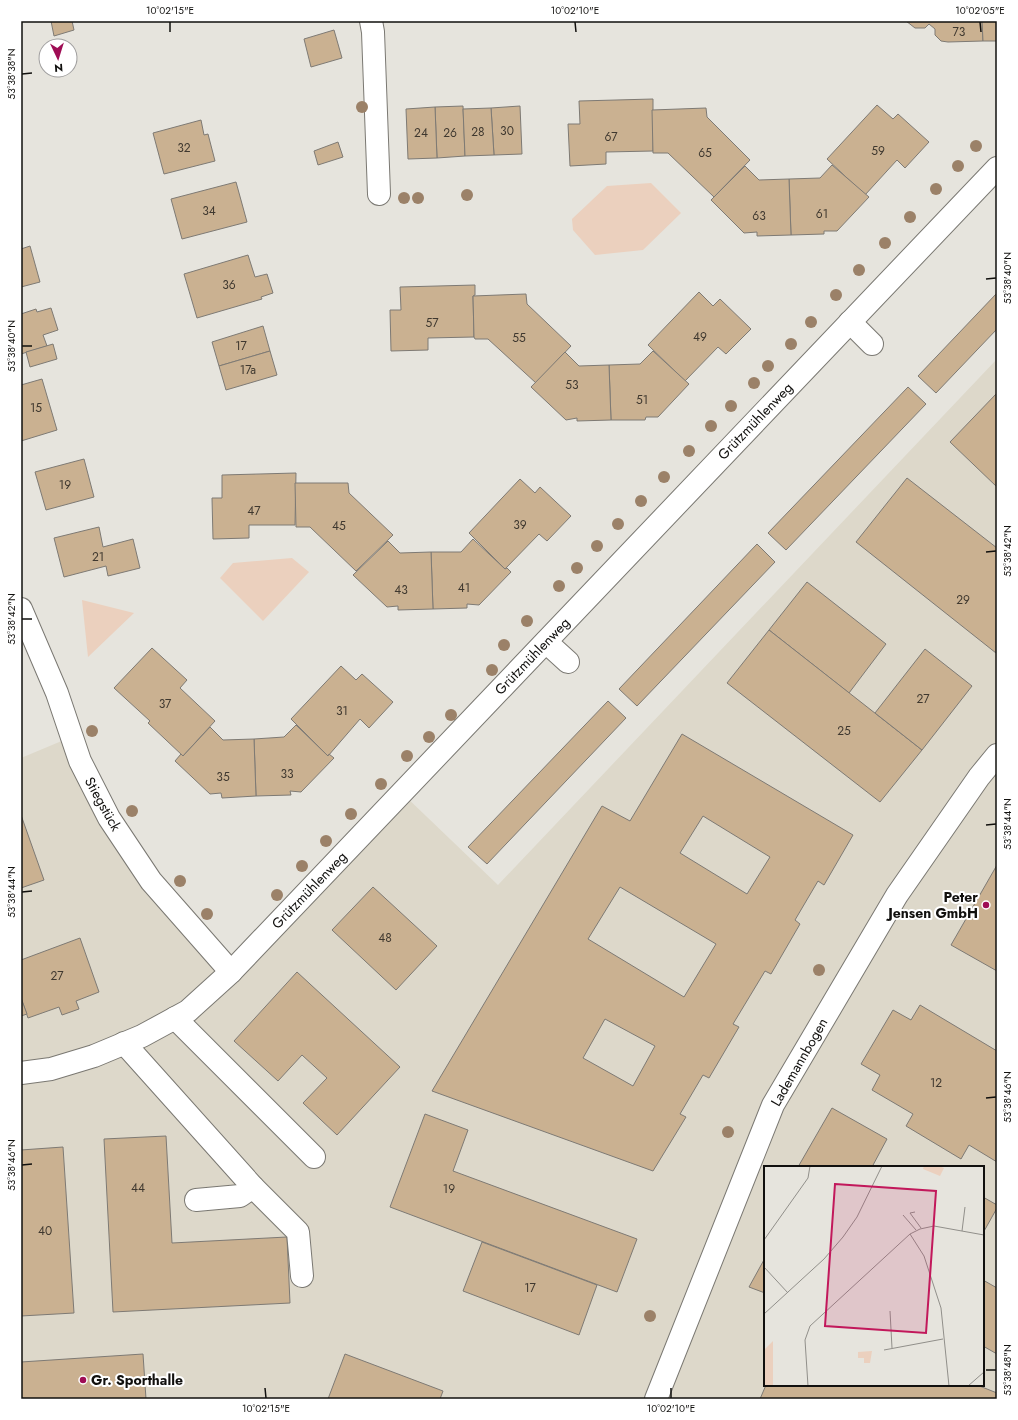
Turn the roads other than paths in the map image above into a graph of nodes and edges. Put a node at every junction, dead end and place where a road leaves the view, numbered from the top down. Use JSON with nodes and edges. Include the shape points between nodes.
{"nodes":[{"id":1,"x":371,"y":21,"type":"edge"},
{"id":2,"x":997,"y":168,"type":"edge"},
{"id":3,"x":379,"y":194,"type":"dead end"},
{"id":4,"x":850,"y":322,"type":"junction"},
{"id":5,"x":872,"y":344,"type":"dead end"},
{"id":6,"x":21,"y":609,"type":"edge"},
{"id":7,"x":546,"y":642,"type":"junction"},
{"id":8,"x":568,"y":662,"type":"dead end"},
{"id":9,"x":997,"y":755,"type":"edge"},
{"id":10,"x":231,"y":972,"type":"junction"},
{"id":11,"x":175,"y":1018,"type":"junction"},
{"id":12,"x":124,"y":1043,"type":"junction"},
{"id":13,"x":21,"y":1073,"type":"edge"},
{"id":14,"x":314,"y":1157,"type":"dead end"},
{"id":15,"x":253,"y":1187,"type":"junction"},
{"id":16,"x":196,"y":1200,"type":"dead end"},
{"id":17,"x":302,"y":1276,"type":"dead end"},
{"id":18,"x":656,"y":1399,"type":"edge"}],
"edges":[{"from":1,"to":3,"type":"street"},
{"from":2,"to":4,"type":"street","name":"Grützmühlenweg"},
{"from":4,"to":5,"type":"street"},
{"from":4,"to":7,"type":"street","name":"Grützmühlenweg"},
{"from":6,"to":10,"type":"street","name":"Stiegstück","via":[[57,694],[80,761],[109,818],[151,881]]},
{"from":7,"to":8,"type":"street"},
{"from":7,"to":10,"type":"street","name":"Grützmühlenweg"},
{"from":9,"to":18,"type":"street","name":"Lademannbogen","via":[[897,895],[773,1105]]},
{"from":10,"to":11,"type":"street","name":"Grützmühlenweg","via":[[188,1011]]},
{"from":11,"to":12,"type":"street","name":"Grützmühlenweg"},
{"from":11,"to":14,"type":"street"},
{"from":12,"to":13,"type":"street","name":"Grützmühlenweg","via":[[94,1056],[51,1069]]},
{"from":12,"to":15,"type":"street"},
{"from":15,"to":16,"type":"street","via":[[240,1196]]},
{"from":15,"to":17,"type":"street","via":[[298,1232]]}]}
